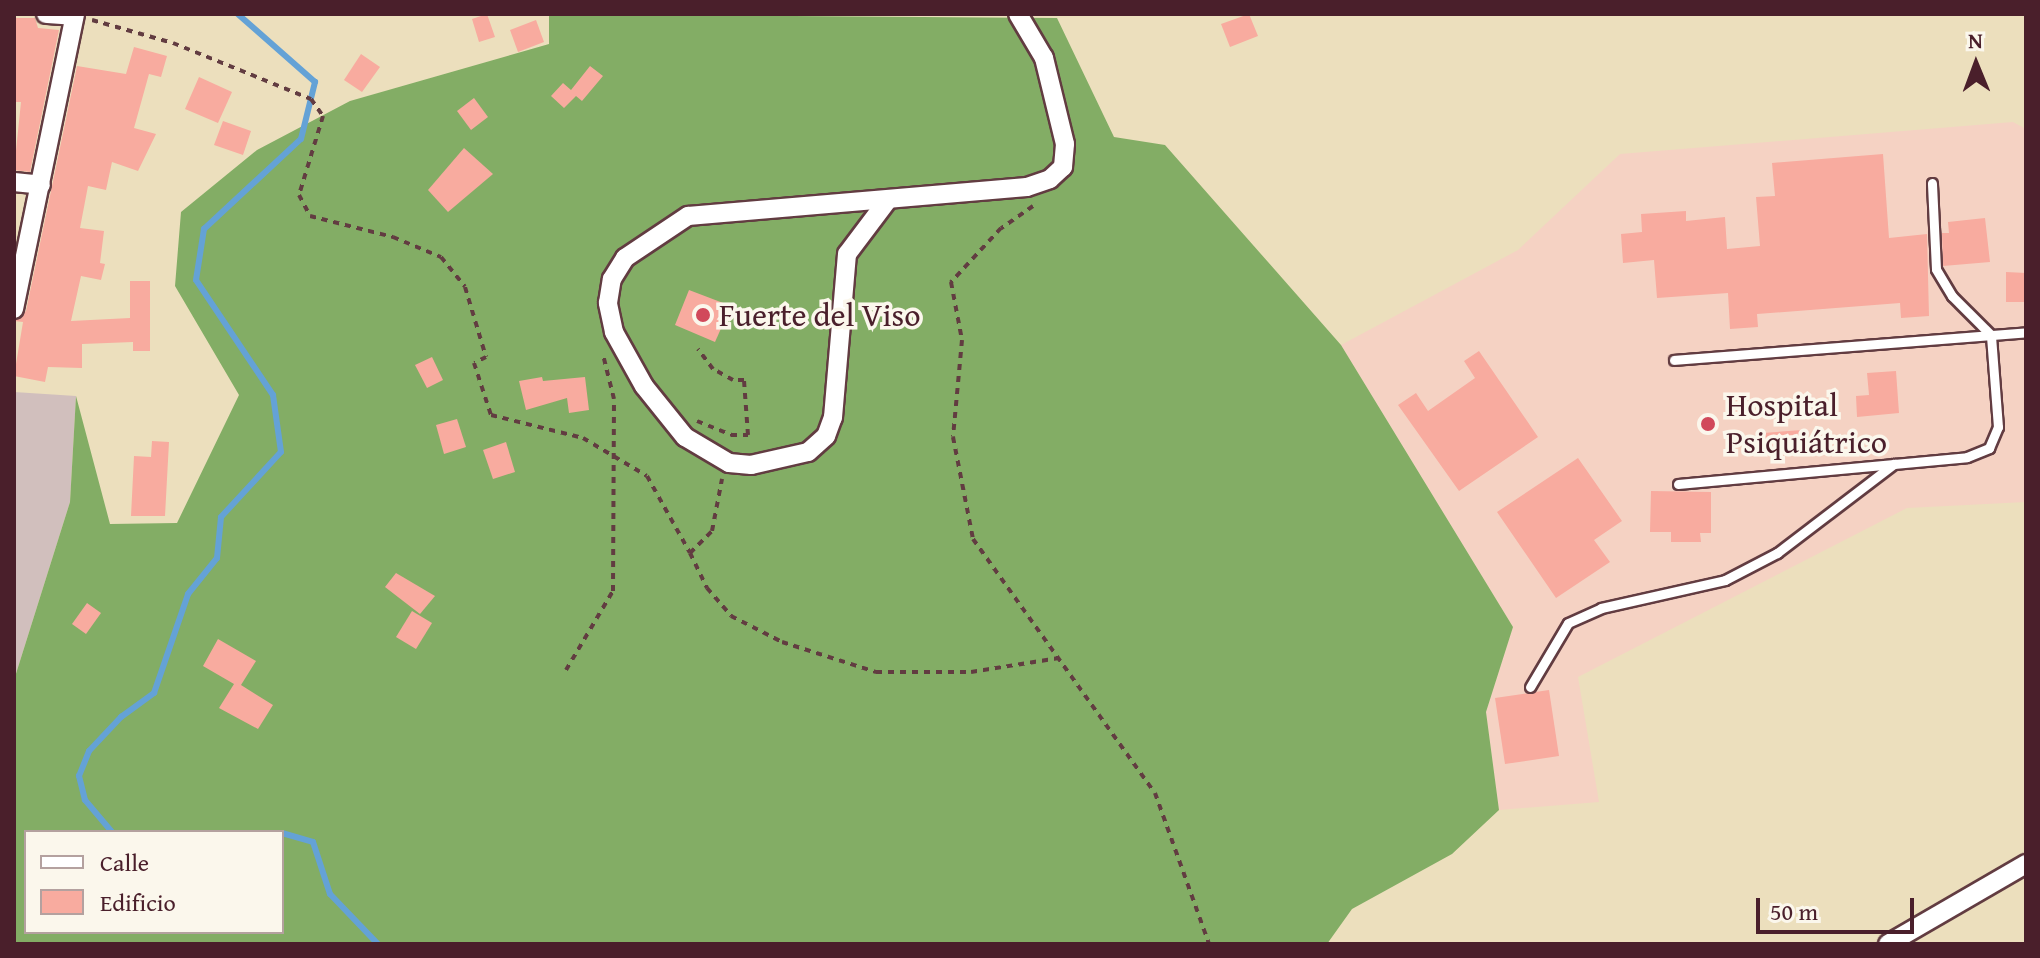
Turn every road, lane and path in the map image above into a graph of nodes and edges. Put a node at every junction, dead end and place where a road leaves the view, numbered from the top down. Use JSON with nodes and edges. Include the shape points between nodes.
{"nodes":[{"id":1,"x":46,"y":14,"type":"edge"},
{"id":2,"x":1018,"y":14,"type":"edge"},
{"id":3,"x":74,"y":15,"type":"edge"},
{"id":4,"x":14,"y":182,"type":"edge"},
{"id":5,"x":1932,"y":183,"type":"dead end"},
{"id":6,"x":41,"y":185,"type":"junction"},
{"id":7,"x":887,"y":201,"type":"junction"},
{"id":8,"x":1037,"y":204,"type":"dead end"},
{"id":9,"x":14,"y":309,"type":"edge"},
{"id":10,"x":2026,"y":332,"type":"edge"},
{"id":11,"x":1991,"y":335,"type":"junction"},
{"id":12,"x":602,"y":342,"type":"dead end"},
{"id":13,"x":698,"y":349,"type":"dead end"},
{"id":14,"x":1674,"y":360,"type":"dead end"},
{"id":15,"x":680,"y":430,"type":"junction"},
{"id":16,"x":615,"y":456,"type":"junction"},
{"id":17,"x":729,"y":463,"type":"junction"},
{"id":18,"x":1894,"y":464,"type":"junction"},
{"id":19,"x":1678,"y":484,"type":"dead end"},
{"id":20,"x":690,"y":553,"type":"junction"},
{"id":21,"x":1059,"y":658,"type":"junction"},
{"id":22,"x":566,"y":670,"type":"dead end"},
{"id":23,"x":1530,"y":687,"type":"dead end"},
{"id":24,"x":2026,"y":864,"type":"edge"},
{"id":25,"x":1209,"y":944,"type":"edge"},
{"id":26,"x":1888,"y":944,"type":"edge"}],
"edges":[{"from":1,"to":3,"type":"street"},
{"from":2,"to":7,"type":"street","via":[[1044,58],[1065,144],[1063,167],[1050,179],[1027,187]]},
{"from":3,"to":6,"type":"street"},
{"from":3,"to":16,"type":"path","via":[[173,43],[311,99],[323,116],[299,195],[310,216],[393,237],[441,257],[465,287],[486,357],[474,363],[491,415],[583,438]]},
{"from":4,"to":6,"type":"street"},
{"from":5,"to":11,"type":"lane","via":[[1936,269],[1952,296]]},
{"from":6,"to":9,"type":"street"},
{"from":7,"to":15,"type":"street","via":[[688,216],[625,258],[612,279],[608,303],[614,332],[644,386]]},
{"from":7,"to":17,"type":"street","via":[[847,254],[833,417],[826,436],[808,452],[777,463]]},
{"from":8,"to":21,"type":"path","via":[[1001,228],[951,282],[962,340],[953,437],[973,539]]},
{"from":10,"to":11,"type":"lane"},
{"from":11,"to":14,"type":"lane"},
{"from":11,"to":18,"type":"lane","via":[[1998,427],[1989,448],[1967,457]]},
{"from":12,"to":16,"type":"path","via":[[614,399]]},
{"from":13,"to":15,"type":"path","via":[[713,369],[744,380],[748,435],[731,435],[705,421]]},
{"from":15,"to":17,"type":"street"},
{"from":16,"to":20,"type":"path","via":[[647,476]]},
{"from":16,"to":22,"type":"path","via":[[613,591]]},
{"from":17,"to":20,"type":"path","via":[[712,531]]},
{"from":18,"to":19,"type":"lane"},
{"from":18,"to":23,"type":"lane","via":[[1777,553],[1725,580],[1601,608],[1568,623]]},
{"from":20,"to":21,"type":"path","via":[[707,588],[731,616],[782,642],[876,672],[971,672]]},
{"from":21,"to":25,"type":"path","via":[[1155,793]]},
{"from":24,"to":26,"type":"street"}]}
